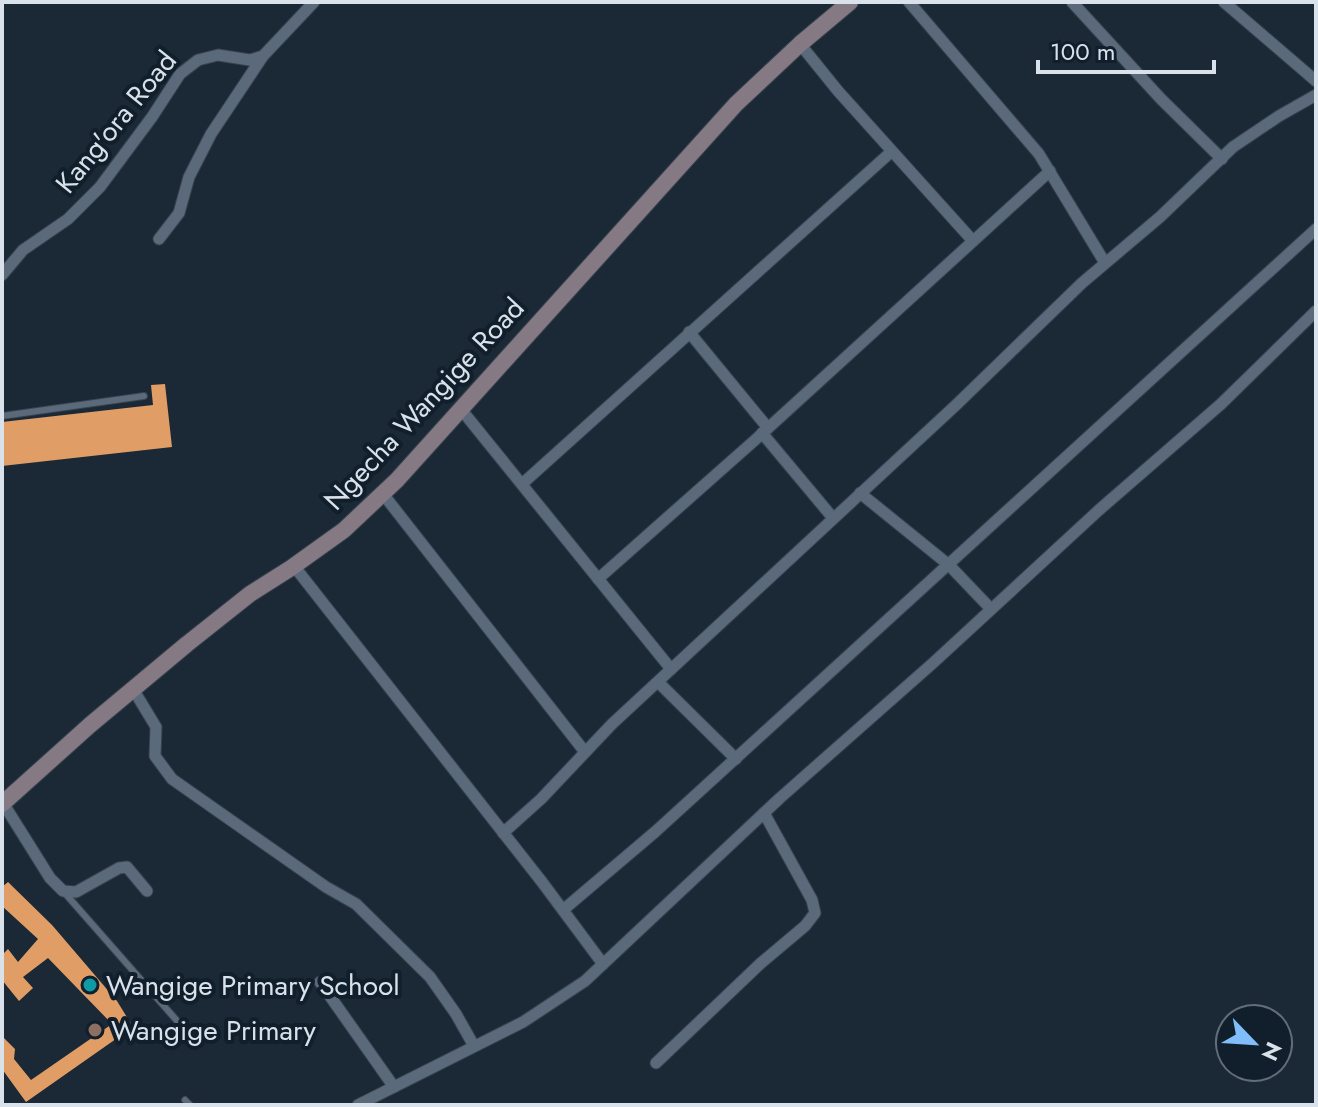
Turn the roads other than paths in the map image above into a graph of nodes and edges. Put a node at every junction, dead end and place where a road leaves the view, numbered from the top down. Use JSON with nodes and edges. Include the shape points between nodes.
{"nodes":[{"id":1,"x":314,"y":2,"type":"edge"},
{"id":2,"x":850,"y":2,"type":"edge"},
{"id":3,"x":909,"y":2,"type":"edge"},
{"id":4,"x":1072,"y":2,"type":"edge"},
{"id":5,"x":1224,"y":2,"type":"edge"},
{"id":6,"x":800,"y":44,"type":"junction"},
{"id":7,"x":263,"y":56,"type":"junction"},
{"id":8,"x":1316,"y":81,"type":"edge"},
{"id":9,"x":1316,"y":95,"type":"edge"},
{"id":10,"x":891,"y":152,"type":"junction"},
{"id":11,"x":1222,"y":159,"type":"junction"},
{"id":12,"x":1050,"y":171,"type":"junction"},
{"id":13,"x":1316,"y":229,"type":"edge"},
{"id":14,"x":159,"y":239,"type":"dead end"},
{"id":15,"x":973,"y":241,"type":"junction"},
{"id":16,"x":1105,"y":263,"type":"junction"},
{"id":17,"x":2,"y":275,"type":"edge"},
{"id":18,"x":1316,"y":311,"type":"edge"},
{"id":19,"x":689,"y":332,"type":"junction"},
{"id":20,"x":144,"y":396,"type":"dead end"},
{"id":21,"x":460,"y":408,"type":"junction"},
{"id":22,"x":2,"y":416,"type":"edge"},
{"id":23,"x":765,"y":430,"type":"junction"},
{"id":24,"x":522,"y":484,"type":"junction"},
{"id":25,"x":860,"y":493,"type":"junction"},
{"id":26,"x":383,"y":494,"type":"junction"},
{"id":27,"x":833,"y":518,"type":"junction"},
{"id":28,"x":949,"y":565,"type":"junction"},
{"id":29,"x":294,"y":566,"type":"junction"},
{"id":30,"x":598,"y":579,"type":"junction"},
{"id":31,"x":990,"y":608,"type":"junction"},
{"id":32,"x":671,"y":669,"type":"junction"},
{"id":33,"x":658,"y":682,"type":"junction"},
{"id":34,"x":133,"y":689,"type":"junction"},
{"id":35,"x":585,"y":752,"type":"junction"},
{"id":36,"x":736,"y":759,"type":"junction"},
{"id":37,"x":3,"y":803,"type":"edge"},
{"id":38,"x":764,"y":813,"type":"junction"},
{"id":39,"x":503,"y":833,"type":"junction"},
{"id":40,"x":63,"y":891,"type":"junction"},
{"id":41,"x":147,"y":891,"type":"dead end"},
{"id":42,"x":563,"y":910,"type":"junction"},
{"id":43,"x":603,"y":964,"type":"junction"},
{"id":44,"x":320,"y":982,"type":"dead end"},
{"id":45,"x":193,"y":1039,"type":"dead end"},
{"id":46,"x":474,"y":1046,"type":"junction"},
{"id":47,"x":656,"y":1063,"type":"dead end"},
{"id":48,"x":394,"y":1087,"type":"junction"},
{"id":49,"x":358,"y":1105,"type":"edge"}],
"edges":[{"from":1,"to":7,"type":"street"},
{"from":2,"to":6,"type":"street","name":"Ngecha Wangige Road"},
{"from":3,"to":12,"type":"street"},
{"from":4,"to":11,"type":"street"},
{"from":5,"to":8,"type":"street"},
{"from":6,"to":10,"type":"street"},
{"from":6,"to":21,"type":"street","name":"Ngecha Wangige Road","via":[[736,104]]},
{"from":7,"to":14,"type":"street","via":[[211,134],[189,177],[179,213]]},
{"from":7,"to":17,"type":"street","name":"Kang'ora Road","via":[[250,60],[218,55],[198,60],[180,74],[100,187],[68,219],[23,250]]},
{"from":9,"to":11,"type":"street","via":[[1256,130]]},
{"from":10,"to":15,"type":"street"},
{"from":10,"to":19,"type":"street"},
{"from":11,"to":16,"type":"street"},
{"from":12,"to":15,"type":"street"},
{"from":12,"to":16,"type":"street"},
{"from":13,"to":28,"type":"street"},
{"from":15,"to":23,"type":"street"},
{"from":16,"to":25,"type":"street"},
{"from":18,"to":31,"type":"street","via":[[1221,404]]},
{"from":19,"to":23,"type":"street"},
{"from":19,"to":24,"type":"street"},
{"from":20,"to":22,"type":"lane"},
{"from":21,"to":24,"type":"street"},
{"from":21,"to":26,"type":"street","name":"Ngecha Wangige Road"},
{"from":23,"to":27,"type":"street"},
{"from":23,"to":30,"type":"street"},
{"from":24,"to":30,"type":"street"},
{"from":25,"to":27,"type":"street"},
{"from":25,"to":28,"type":"street"},
{"from":26,"to":29,"type":"street","name":"Ngecha Wangige Road"},
{"from":26,"to":35,"type":"street"},
{"from":27,"to":32,"type":"street"},
{"from":28,"to":31,"type":"street"},
{"from":28,"to":36,"type":"street"},
{"from":29,"to":34,"type":"street","name":"Ngecha Wangige Road","via":[[250,594]]},
{"from":29,"to":39,"type":"street"},
{"from":30,"to":32,"type":"street"},
{"from":31,"to":38,"type":"street"},
{"from":32,"to":33,"type":"street"},
{"from":33,"to":35,"type":"street"},
{"from":33,"to":36,"type":"street"},
{"from":34,"to":37,"type":"street","name":"Ngecha Wangige Road"},
{"from":34,"to":46,"type":"street","via":[[156,727],[155,756],[172,779],[356,904],[430,977]]},
{"from":35,"to":39,"type":"street"},
{"from":36,"to":42,"type":"street"},
{"from":37,"to":40,"type":"street"},
{"from":38,"to":43,"type":"street"},
{"from":38,"to":47,"type":"street","via":[[815,913]]},
{"from":39,"to":42,"type":"street"},
{"from":40,"to":41,"type":"street","via":[[76,892],[127,867]]},
{"from":40,"to":45,"type":"lane"},
{"from":42,"to":43,"type":"street"},
{"from":43,"to":46,"type":"street","via":[[563,997]]},
{"from":44,"to":48,"type":"street"},
{"from":46,"to":48,"type":"street"},
{"from":48,"to":49,"type":"street"}]}
